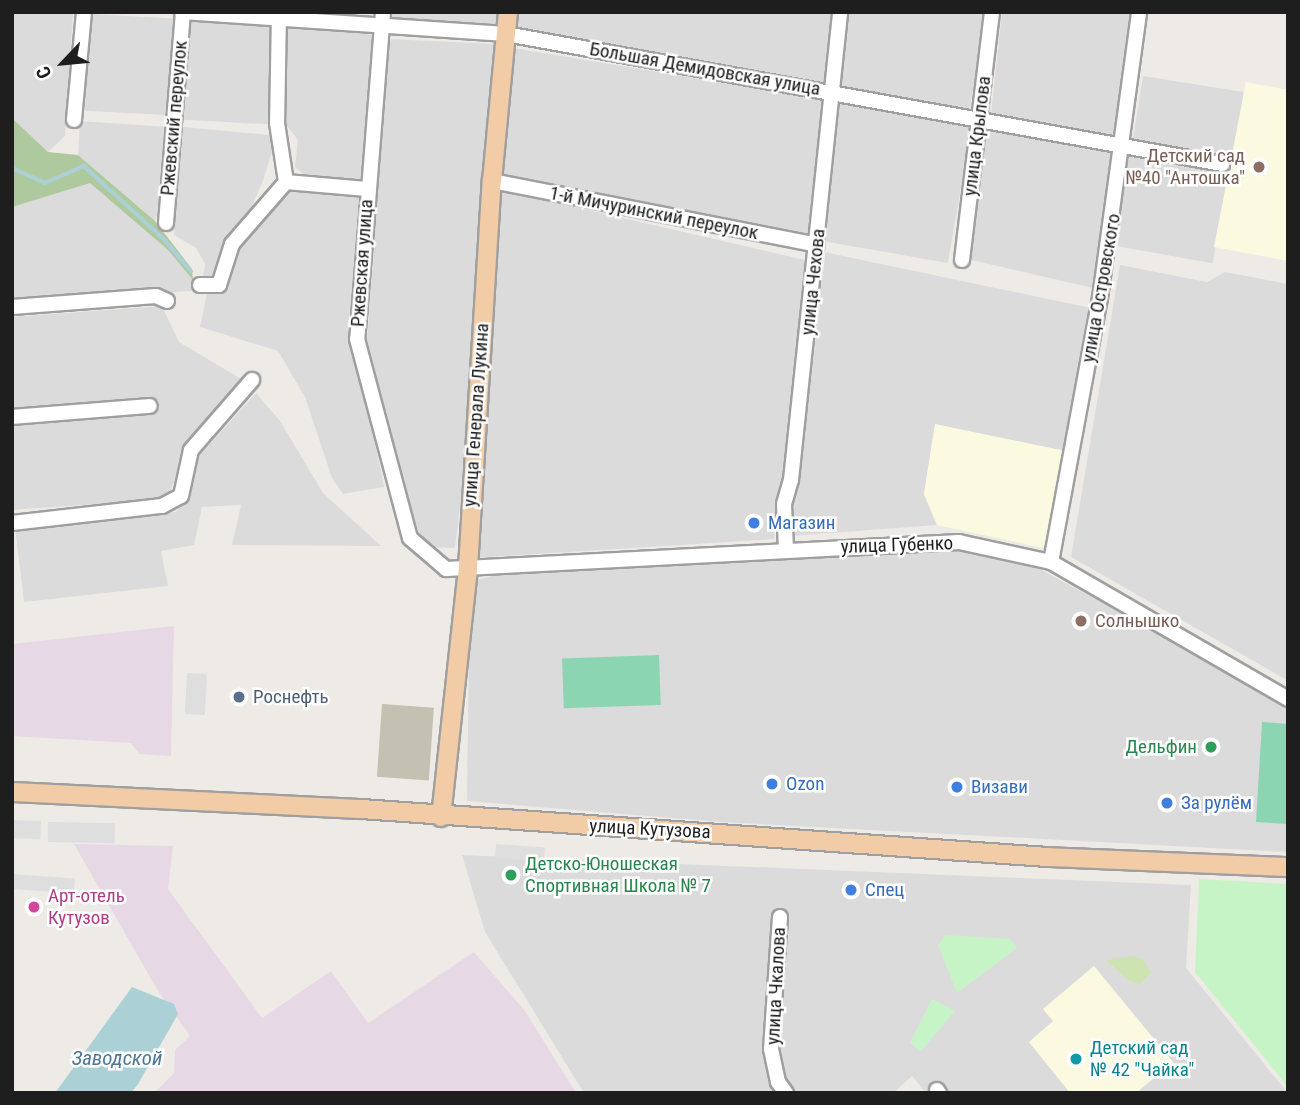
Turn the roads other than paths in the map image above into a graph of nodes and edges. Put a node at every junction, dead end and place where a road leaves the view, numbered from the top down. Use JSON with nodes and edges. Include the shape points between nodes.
{"nodes":[{"id":1,"x":84,"y":12,"type":"edge"},
{"id":2,"x":182,"y":12,"type":"edge"},
{"id":3,"x":508,"y":12,"type":"edge"},
{"id":4,"x":840,"y":12,"type":"edge"},
{"id":5,"x":992,"y":12,"type":"edge"},
{"id":6,"x":1139,"y":12,"type":"edge"},
{"id":7,"x":279,"y":16,"type":"edge"},
{"id":8,"x":382,"y":19,"type":"edge"},
{"id":9,"x":506,"y":34,"type":"junction"},
{"id":10,"x":832,"y":91,"type":"junction"},
{"id":11,"x":980,"y":119,"type":"junction"},
{"id":12,"x":74,"y":120,"type":"dead end"},
{"id":13,"x":1124,"y":149,"type":"junction"},
{"id":14,"x":1222,"y":164,"type":"dead end"},
{"id":15,"x":492,"y":181,"type":"junction"},
{"id":16,"x":286,"y":182,"type":"junction"},
{"id":17,"x":367,"y":189,"type":"junction"},
{"id":18,"x":166,"y":223,"type":"dead end"},
{"id":19,"x":817,"y":245,"type":"junction"},
{"id":20,"x":962,"y":260,"type":"dead end"},
{"id":21,"x":200,"y":285,"type":"dead end"},
{"id":22,"x":167,"y":301,"type":"dead end"},
{"id":23,"x":12,"y":307,"type":"edge"},
{"id":24,"x":252,"y":380,"type":"dead end"},
{"id":25,"x":150,"y":406,"type":"dead end"},
{"id":26,"x":12,"y":416,"type":"edge"},
{"id":27,"x":12,"y":523,"type":"edge"},
{"id":28,"x":410,"y":537,"type":"joint"},
{"id":29,"x":786,"y":550,"type":"junction"},
{"id":30,"x":1051,"y":562,"type":"junction"},
{"id":31,"x":468,"y":568,"type":"junction"},
{"id":32,"x":1288,"y":699,"type":"edge"},
{"id":33,"x":12,"y":792,"type":"edge"},
{"id":34,"x":441,"y":817,"type":"junction"},
{"id":35,"x":1288,"y":867,"type":"edge"},
{"id":36,"x":780,"y":917,"type":"dead end"},
{"id":37,"x":786,"y":1093,"type":"edge"}],
"edges":[{"from":1,"to":12,"type":"street"},
{"from":2,"to":7,"type":"street","name":"Большая Демидовская улица"},
{"from":2,"to":18,"type":"street","name":"Ржевский переулок"},
{"from":3,"to":9,"type":"main road","name":"улица Генерала Лукина"},
{"from":4,"to":10,"type":"street","name":"улица Чехова"},
{"from":5,"to":11,"type":"street","name":"улица Крылова"},
{"from":6,"to":13,"type":"street","name":"улица Островского"},
{"from":7,"to":8,"type":"street","name":"Большая Демидовская улица"},
{"from":7,"to":16,"type":"street","via":[[277,123]]},
{"from":8,"to":9,"type":"street","name":"Большая Демидовская улица"},
{"from":8,"to":17,"type":"street","name":"Ржевская улица"},
{"from":9,"to":10,"type":"street","name":"Большая Демидовская улица"},
{"from":9,"to":15,"type":"main road","name":"улица Генерала Лукина"},
{"from":10,"to":11,"type":"street","name":"Большая Демидовская улица"},
{"from":10,"to":19,"type":"street","name":"улица Чехова"},
{"from":11,"to":13,"type":"street","name":"Большая Демидовская улица"},
{"from":11,"to":20,"type":"street","name":"улица Крылова"},
{"from":13,"to":14,"type":"street","name":"Большая Демидовская улица"},
{"from":13,"to":30,"type":"street","name":"улица Островского"},
{"from":15,"to":19,"type":"street","name":"1-й Мичуринский переулок"},
{"from":15,"to":31,"type":"main road","name":"улица Генерала Лукина"},
{"from":16,"to":17,"type":"street"},
{"from":16,"to":21,"type":"street","via":[[232,244],[219,285]]},
{"from":17,"to":28,"type":"street","name":"Ржевская улица","via":[[357,339]]},
{"from":19,"to":29,"type":"street","name":"улица Чехова","via":[[791,480],[784,504]]},
{"from":22,"to":23,"type":"street","via":[[156,296]]},
{"from":24,"to":27,"type":"street","via":[[191,450],[181,496],[162,506]]},
{"from":25,"to":26,"type":"street"},
{"from":28,"to":31,"type":"street","name":"улица Губенко","via":[[446,569]]},
{"from":29,"to":30,"type":"street","name":"улица Губенко","via":[[959,542]]},
{"from":29,"to":31,"type":"street","name":"улица Губенко","via":[[482,571]]},
{"from":30,"to":32,"type":"street","name":"улица Губенко"},
{"from":31,"to":34,"type":"main road","name":"улица Генерала Лукина"},
{"from":33,"to":34,"type":"main road","name":"улица Кутузова"},
{"from":34,"to":35,"type":"main road","name":"улица Кутузова"},
{"from":36,"to":37,"type":"street","name":"улица Чкалова","via":[[771,1049],[778,1082]]}]}
